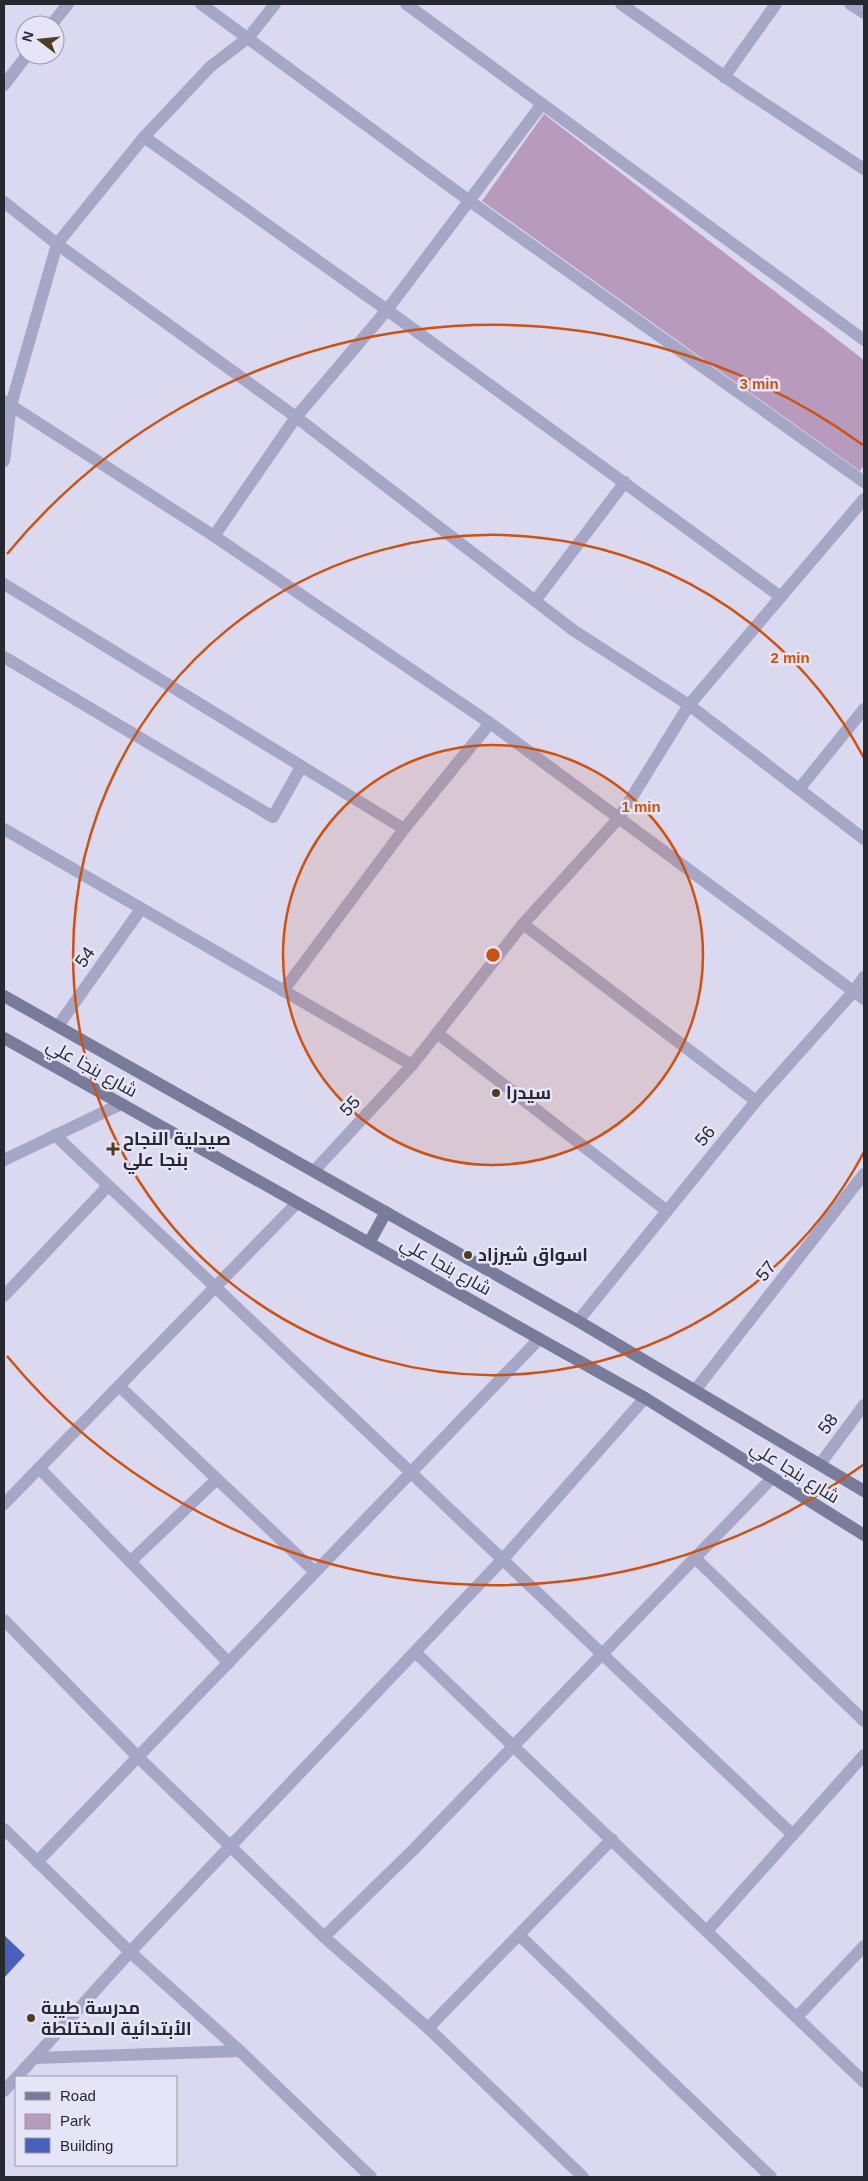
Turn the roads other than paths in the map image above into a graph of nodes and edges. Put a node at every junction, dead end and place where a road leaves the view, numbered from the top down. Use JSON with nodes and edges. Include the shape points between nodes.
{"nodes":[{"id":1,"x":68,"y":4,"type":"edge"},
{"id":2,"x":201,"y":4,"type":"edge"},
{"id":3,"x":274,"y":4,"type":"edge"},
{"id":4,"x":406,"y":4,"type":"edge"},
{"id":5,"x":621,"y":4,"type":"edge"},
{"id":6,"x":776,"y":4,"type":"edge"},
{"id":7,"x":850,"y":4,"type":"edge"},
{"id":8,"x":864,"y":13,"type":"edge"},
{"id":9,"x":59,"y":15,"type":"edge"},
{"id":10,"x":249,"y":37,"type":"junction"},
{"id":11,"x":19,"y":65,"type":"edge"},
{"id":12,"x":724,"y":77,"type":"junction"},
{"id":13,"x":4,"y":85,"type":"edge"},
{"id":14,"x":542,"y":104,"type":"junction"},
{"id":15,"x":144,"y":137,"type":"junction"},
{"id":16,"x":864,"y":169,"type":"edge"},
{"id":17,"x":4,"y":202,"type":"edge"},
{"id":18,"x":470,"y":202,"type":"junction"},
{"id":19,"x":57,"y":244,"type":"junction"},
{"id":20,"x":388,"y":310,"type":"junction"},
{"id":21,"x":864,"y":340,"type":"edge"},
{"id":22,"x":8,"y":403,"type":"edge"},
{"id":23,"x":296,"y":417,"type":"junction"},
{"id":24,"x":4,"y":460,"type":"edge"},
{"id":25,"x":625,"y":482,"type":"junction"},
{"id":26,"x":864,"y":482,"type":"edge"},
{"id":27,"x":864,"y":499,"type":"edge"},
{"id":28,"x":214,"y":536,"type":"junction"},
{"id":29,"x":4,"y":584,"type":"edge"},
{"id":30,"x":781,"y":596,"type":"junction"},
{"id":31,"x":535,"y":601,"type":"junction"},
{"id":32,"x":4,"y":656,"type":"edge"},
{"id":33,"x":689,"y":705,"type":"junction"},
{"id":34,"x":864,"y":709,"type":"edge"},
{"id":35,"x":490,"y":723,"type":"junction"},
{"id":36,"x":301,"y":767,"type":"junction"},
{"id":37,"x":799,"y":789,"type":"junction"},
{"id":38,"x":619,"y":818,"type":"junction"},
{"id":39,"x":4,"y":829,"type":"edge"},
{"id":40,"x":404,"y":829,"type":"junction"},
{"id":41,"x":864,"y":839,"type":"edge"},
{"id":42,"x":142,"y":909,"type":"junction"},
{"id":43,"x":523,"y":924,"type":"junction"},
{"id":44,"x":864,"y":977,"type":"edge"},
{"id":45,"x":283,"y":990,"type":"junction"},
{"id":46,"x":859,"y":995,"type":"edge"},
{"id":47,"x":4,"y":996,"type":"edge"},
{"id":48,"x":58,"y":1026,"type":"junction"},
{"id":49,"x":437,"y":1033,"type":"junction"},
{"id":50,"x":4,"y":1038,"type":"edge"},
{"id":51,"x":412,"y":1065,"type":"junction"},
{"id":52,"x":756,"y":1101,"type":"junction"},
{"id":53,"x":121,"y":1104,"type":"junction"},
{"id":54,"x":55,"y":1135,"type":"junction"},
{"id":55,"x":4,"y":1160,"type":"edge"},
{"id":56,"x":314,"y":1171,"type":"junction"},
{"id":57,"x":864,"y":1174,"type":"edge"},
{"id":58,"x":108,"y":1186,"type":"junction"},
{"id":59,"x":297,"y":1203,"type":"junction"},
{"id":60,"x":667,"y":1211,"type":"junction"},
{"id":61,"x":386,"y":1212,"type":"junction"},
{"id":62,"x":369,"y":1243,"type":"junction"},
{"id":63,"x":215,"y":1287,"type":"junction"},
{"id":64,"x":4,"y":1296,"type":"edge"},
{"id":65,"x":578,"y":1321,"type":"junction"},
{"id":66,"x":539,"y":1339,"type":"junction"},
{"id":67,"x":119,"y":1386,"type":"junction"},
{"id":68,"x":696,"y":1389,"type":"junction"},
{"id":69,"x":645,"y":1398,"type":"junction"},
{"id":70,"x":864,"y":1405,"type":"edge"},
{"id":71,"x":820,"y":1464,"type":"junction"},
{"id":72,"x":39,"y":1468,"type":"junction"},
{"id":73,"x":411,"y":1473,"type":"junction"},
{"id":74,"x":772,"y":1478,"type":"junction"},
{"id":75,"x":217,"y":1479,"type":"junction"},
{"id":76,"x":864,"y":1491,"type":"edge"},
{"id":77,"x":4,"y":1504,"type":"edge"},
{"id":78,"x":864,"y":1535,"type":"edge"},
{"id":79,"x":695,"y":1558,"type":"junction"},
{"id":80,"x":503,"y":1559,"type":"junction"},
{"id":81,"x":131,"y":1561,"type":"junction"},
{"id":82,"x":315,"y":1572,"type":"junction"},
{"id":83,"x":4,"y":1620,"type":"edge"},
{"id":84,"x":416,"y":1653,"type":"junction"},
{"id":85,"x":602,"y":1654,"type":"junction"},
{"id":86,"x":229,"y":1663,"type":"junction"},
{"id":87,"x":864,"y":1721,"type":"edge"},
{"id":88,"x":514,"y":1746,"type":"junction"},
{"id":89,"x":864,"y":1754,"type":"edge"},
{"id":90,"x":138,"y":1757,"type":"junction"},
{"id":91,"x":4,"y":1829,"type":"edge"},
{"id":92,"x":793,"y":1835,"type":"junction"},
{"id":93,"x":612,"y":1839,"type":"junction"},
{"id":94,"x":230,"y":1846,"type":"junction"},
{"id":95,"x":37,"y":1862,"type":"junction"},
{"id":96,"x":707,"y":1932,"type":"junction"},
{"id":97,"x":519,"y":1935,"type":"junction"},
{"id":98,"x":324,"y":1937,"type":"junction"},
{"id":99,"x":864,"y":1946,"type":"edge"},
{"id":100,"x":130,"y":1952,"type":"junction"},
{"id":101,"x":797,"y":2017,"type":"junction"},
{"id":102,"x":428,"y":2028,"type":"junction"},
{"id":103,"x":240,"y":2051,"type":"junction"},
{"id":104,"x":35,"y":2058,"type":"junction"},
{"id":105,"x":19,"y":2076,"type":"edge"},
{"id":106,"x":15,"y":2080,"type":"edge"},
{"id":107,"x":864,"y":2082,"type":"edge"},
{"id":108,"x":4,"y":2092,"type":"edge"},
{"id":109,"x":371,"y":2177,"type":"edge"},
{"id":110,"x":583,"y":2177,"type":"edge"},
{"id":111,"x":772,"y":2177,"type":"edge"}],
"edges":[{"from":1,"to":9,"type":"street"},
{"from":2,"to":10,"type":"street"},
{"from":3,"to":10,"type":"street"},
{"from":4,"to":14,"type":"street"},
{"from":5,"to":12,"type":"street"},
{"from":6,"to":12,"type":"street"},
{"from":7,"to":8,"type":"street"},
{"from":10,"to":15,"type":"street","via":[[210,67]]},
{"from":10,"to":18,"type":"street"},
{"from":11,"to":13,"type":"street"},
{"from":12,"to":16,"type":"street"},
{"from":14,"to":18,"type":"street"},
{"from":14,"to":21,"type":"street"},
{"from":15,"to":19,"type":"street"},
{"from":15,"to":20,"type":"street"},
{"from":17,"to":19,"type":"street"},
{"from":18,"to":20,"type":"street"},
{"from":18,"to":26,"type":"street"},
{"from":19,"to":22,"type":"street"},
{"from":19,"to":23,"type":"street"},
{"from":20,"to":23,"type":"street"},
{"from":20,"to":25,"type":"street"},
{"from":22,"to":24,"type":"street"},
{"from":22,"to":28,"type":"street"},
{"from":23,"to":28,"type":"street"},
{"from":23,"to":31,"type":"street"},
{"from":25,"to":30,"type":"street"},
{"from":25,"to":31,"type":"street"},
{"from":27,"to":30,"type":"street","name":"55"},
{"from":28,"to":35,"type":"street"},
{"from":29,"to":36,"type":"street"},
{"from":30,"to":33,"type":"street","name":"55"},
{"from":31,"to":33,"type":"street","via":[[573,630]]},
{"from":32,"to":36,"type":"street","via":[[273,817]]},
{"from":33,"to":37,"type":"street"},
{"from":33,"to":38,"type":"street","name":"55"},
{"from":34,"to":37,"type":"street"},
{"from":35,"to":38,"type":"street"},
{"from":35,"to":40,"type":"street"},
{"from":36,"to":40,"type":"street"},
{"from":37,"to":41,"type":"street"},
{"from":38,"to":43,"type":"street","name":"55"},
{"from":38,"to":46,"type":"street"},
{"from":39,"to":42,"type":"street"},
{"from":40,"to":45,"type":"street"},
{"from":42,"to":45,"type":"street"},
{"from":42,"to":48,"type":"street","name":"54"},
{"from":43,"to":49,"type":"street","name":"55"},
{"from":43,"to":52,"type":"street"},
{"from":44,"to":46,"type":"street","name":"56"},
{"from":45,"to":51,"type":"street"},
{"from":46,"to":52,"type":"street","name":"56"},
{"from":47,"to":48,"type":"main road","name":"شارع بنجا علي"},
{"from":48,"to":56,"type":"main road","name":"شارع بنجا علي"},
{"from":49,"to":51,"type":"street","name":"55"},
{"from":49,"to":60,"type":"street"},
{"from":50,"to":53,"type":"main road","name":"شارع بنجا علي"},
{"from":51,"to":56,"type":"street","name":"55"},
{"from":52,"to":60,"type":"street","name":"56"},
{"from":53,"to":54,"type":"street"},
{"from":53,"to":59,"type":"main road","name":"شارع بنجا علي"},
{"from":54,"to":55,"type":"street"},
{"from":54,"to":58,"type":"street"},
{"from":56,"to":61,"type":"main road","name":"شارع بنجا علي"},
{"from":57,"to":68,"type":"street","name":"57"},
{"from":58,"to":63,"type":"street"},
{"from":58,"to":64,"type":"street"},
{"from":59,"to":62,"type":"main road","name":"شارع بنجا علي"},
{"from":59,"to":63,"type":"street"},
{"from":60,"to":65,"type":"street","name":"56"},
{"from":61,"to":62,"type":"main road"},
{"from":61,"to":65,"type":"main road","name":"شارع بنجا علي"},
{"from":62,"to":66,"type":"main road","name":"شارع بنجا علي"},
{"from":63,"to":67,"type":"street"},
{"from":63,"to":73,"type":"street"},
{"from":65,"to":68,"type":"main road","name":"شارع بنجا علي"},
{"from":66,"to":69,"type":"main road","name":"شارع بنجا علي"},
{"from":66,"to":73,"type":"street"},
{"from":67,"to":72,"type":"street"},
{"from":67,"to":75,"type":"street"},
{"from":68,"to":71,"type":"main road","name":"شارع بنجا علي"},
{"from":69,"to":74,"type":"main road","name":"شارع بنجا علي"},
{"from":69,"to":80,"type":"street"},
{"from":70,"to":71,"type":"street","name":"58"},
{"from":71,"to":76,"type":"main road","name":"شارع بنجا علي"},
{"from":72,"to":77,"type":"street"},
{"from":72,"to":81,"type":"street"},
{"from":73,"to":80,"type":"street"},
{"from":73,"to":82,"type":"street"},
{"from":74,"to":78,"type":"main road","name":"شارع بنجا علي"},
{"from":74,"to":79,"type":"street"},
{"from":75,"to":81,"type":"street"},
{"from":75,"to":82,"type":"street"},
{"from":79,"to":85,"type":"street"},
{"from":79,"to":87,"type":"street"},
{"from":80,"to":84,"type":"street"},
{"from":80,"to":85,"type":"street"},
{"from":81,"to":86,"type":"street"},
{"from":82,"to":86,"type":"street"},
{"from":83,"to":90,"type":"street"},
{"from":84,"to":88,"type":"street"},
{"from":84,"to":94,"type":"street"},
{"from":85,"to":88,"type":"street"},
{"from":85,"to":92,"type":"street"},
{"from":86,"to":90,"type":"street"},
{"from":88,"to":93,"type":"street"},
{"from":88,"to":98,"type":"street"},
{"from":89,"to":92,"type":"street"},
{"from":90,"to":94,"type":"street"},
{"from":90,"to":95,"type":"street"},
{"from":91,"to":95,"type":"street"},
{"from":92,"to":96,"type":"street"},
{"from":93,"to":96,"type":"street"},
{"from":93,"to":97,"type":"street"},
{"from":94,"to":98,"type":"street"},
{"from":94,"to":100,"type":"street"},
{"from":95,"to":100,"type":"street"},
{"from":96,"to":101,"type":"street"},
{"from":97,"to":102,"type":"street"},
{"from":97,"to":111,"type":"street"},
{"from":98,"to":102,"type":"street"},
{"from":99,"to":101,"type":"street"},
{"from":100,"to":103,"type":"street"},
{"from":100,"to":104,"type":"street"},
{"from":101,"to":107,"type":"street"},
{"from":102,"to":110,"type":"street"},
{"from":103,"to":104,"type":"street"},
{"from":103,"to":109,"type":"street"},
{"from":104,"to":105,"type":"street"},
{"from":106,"to":108,"type":"street"}]}
